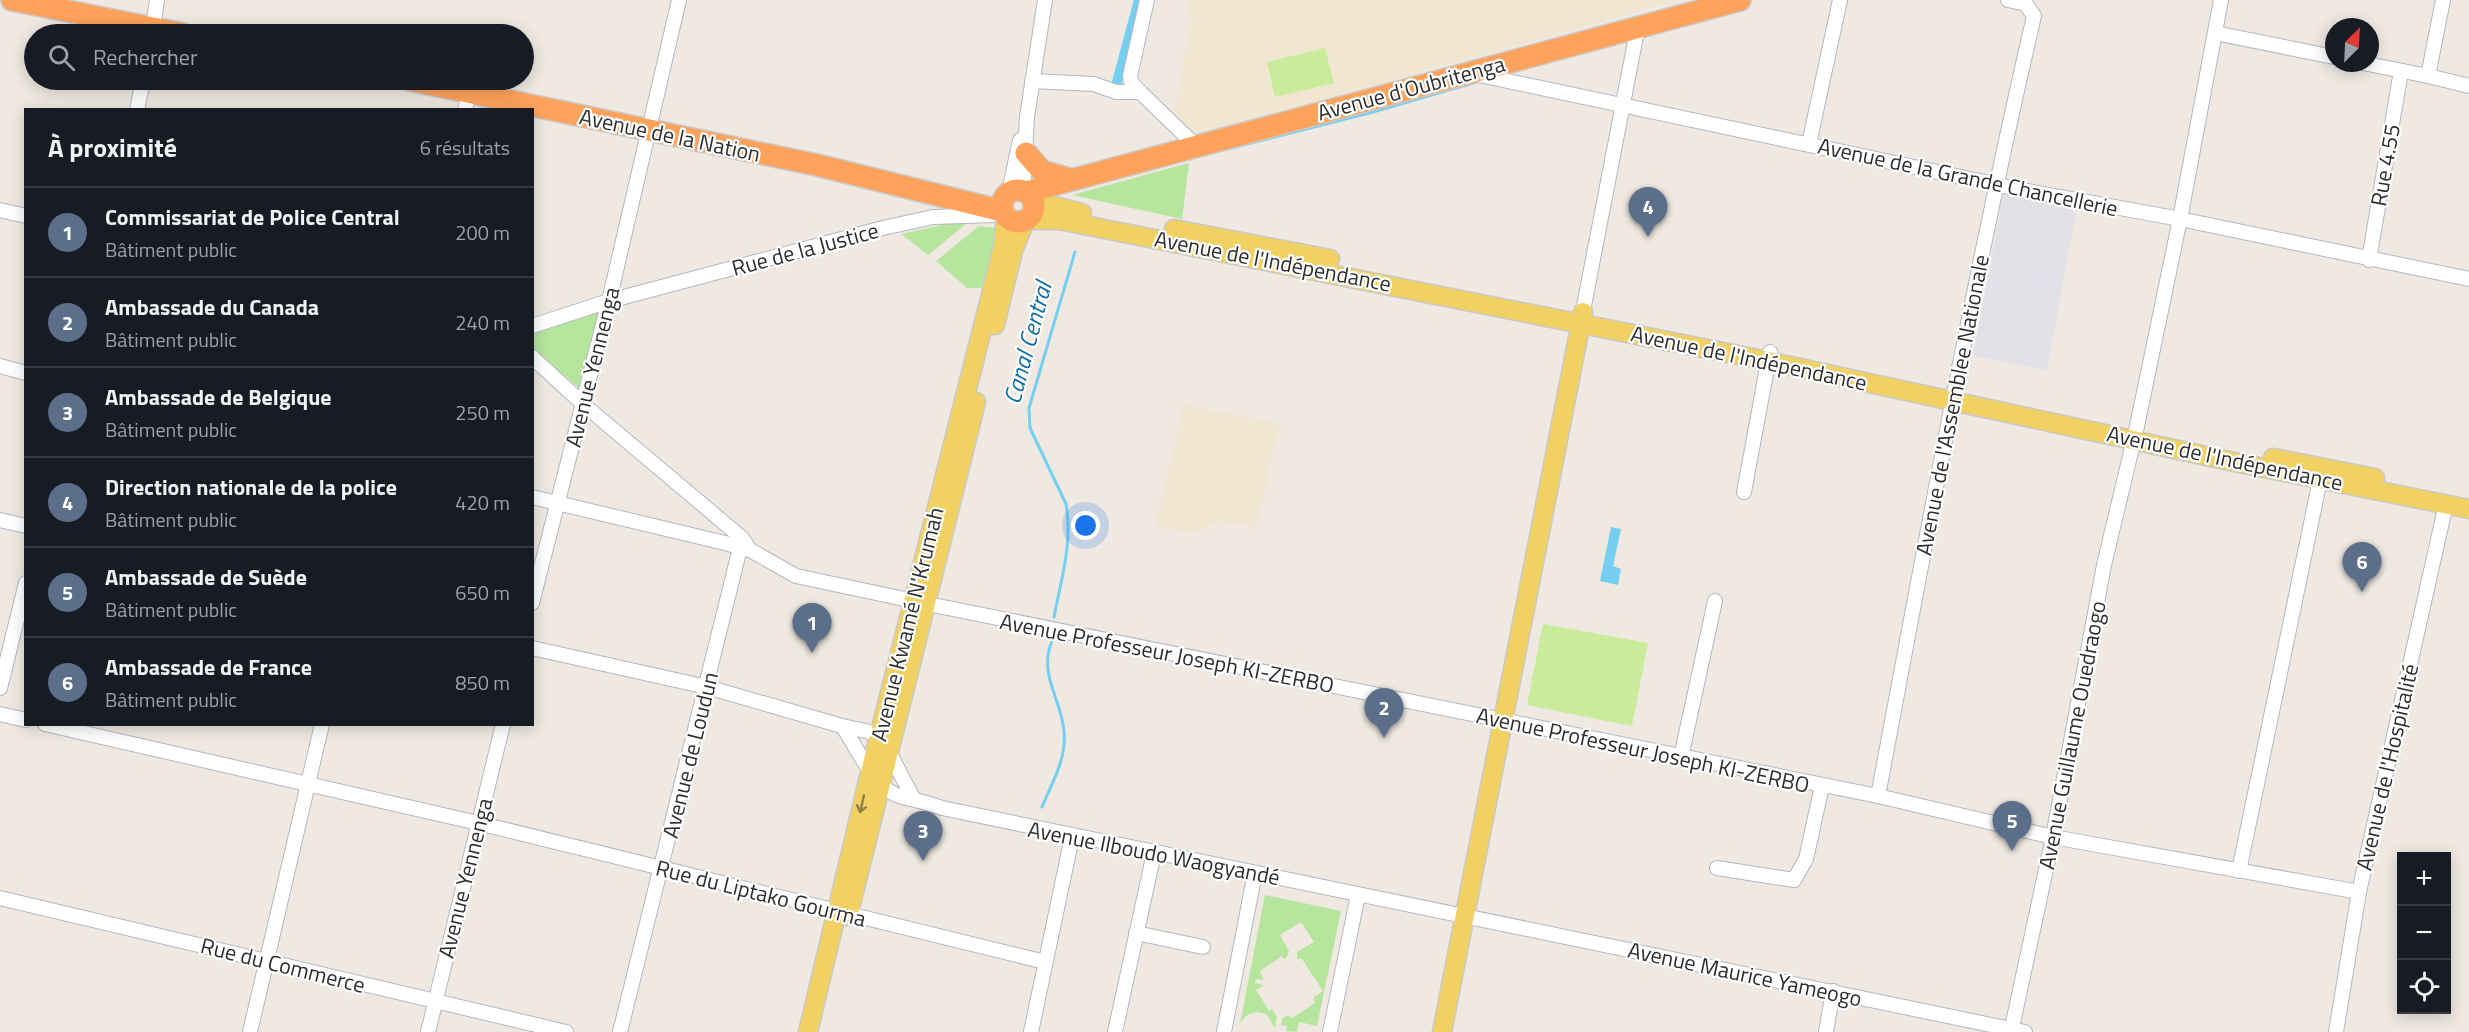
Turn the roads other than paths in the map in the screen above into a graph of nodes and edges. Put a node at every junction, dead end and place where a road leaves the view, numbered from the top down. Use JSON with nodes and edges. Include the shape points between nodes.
{"nodes":[{"id":1,"x":12,"y":0,"type":"edge"},
{"id":2,"x":157,"y":0,"type":"edge"},
{"id":3,"x":679,"y":0,"type":"edge"},
{"id":4,"x":1045,"y":0,"type":"edge"},
{"id":5,"x":1148,"y":0,"type":"edge"},
{"id":6,"x":1740,"y":0,"type":"edge"},
{"id":7,"x":1840,"y":0,"type":"edge"},
{"id":8,"x":2008,"y":0,"type":"edge"},
{"id":9,"x":2221,"y":0,"type":"edge"},
{"id":10,"x":2443,"y":0,"type":"edge"},
{"id":11,"x":117,"y":24,"type":"edge"},
{"id":12,"x":153,"y":24,"type":"edge"},
{"id":13,"x":1638,"y":26,"type":"junction"},
{"id":14,"x":2215,"y":33,"type":"junction"},
{"id":15,"x":2325,"y":55,"type":"edge"},
{"id":16,"x":2379,"y":66,"type":"edge"},
{"id":17,"x":2401,"y":71,"type":"junction"},
{"id":18,"x":1467,"y":73,"type":"junction"},
{"id":19,"x":2428,"y":76,"type":"junction"},
{"id":20,"x":1032,"y":81,"type":"junction"},
{"id":21,"x":2469,"y":86,"type":"edge"},
{"id":22,"x":141,"y":90,"type":"edge"},
{"id":23,"x":437,"y":90,"type":"edge"},
{"id":24,"x":1140,"y":92,"type":"junction"},
{"id":25,"x":467,"y":101,"type":"edge"},
{"id":26,"x":1623,"y":106,"type":"junction"},
{"id":27,"x":136,"y":108,"type":"edge"},
{"id":28,"x":511,"y":108,"type":"edge"},
{"id":29,"x":534,"y":112,"type":"edge"},
{"id":30,"x":1027,"y":117,"type":"junction"},
{"id":31,"x":648,"y":130,"type":"junction"},
{"id":32,"x":1809,"y":144,"type":"junction"},
{"id":33,"x":1196,"y":146,"type":"junction"},
{"id":34,"x":1026,"y":153,"type":"junction"},
{"id":35,"x":1077,"y":179,"type":"junction"},
{"id":36,"x":1995,"y":184,"type":"junction"},
{"id":37,"x":1018,"y":206,"type":"junction"},
{"id":38,"x":0,"y":210,"type":"edge"},
{"id":39,"x":24,"y":216,"type":"edge"},
{"id":40,"x":2180,"y":219,"type":"junction"},
{"id":41,"x":2368,"y":260,"type":"junction"},
{"id":42,"x":2469,"y":279,"type":"edge"},
{"id":43,"x":609,"y":301,"type":"junction"},
{"id":44,"x":1582,"y":317,"type":"junction"},
{"id":45,"x":534,"y":325,"type":"edge"},
{"id":46,"x":1769,"y":356,"type":"junction"},
{"id":47,"x":534,"y":359,"type":"edge"},
{"id":48,"x":0,"y":366,"type":"edge"},
{"id":49,"x":24,"y":372,"type":"edge"},
{"id":50,"x":1952,"y":395,"type":"junction"},
{"id":51,"x":583,"y":404,"type":"junction"},
{"id":52,"x":2134,"y":435,"type":"junction"},
{"id":53,"x":2320,"y":480,"type":"junction"},
{"id":54,"x":1744,"y":492,"type":"dead end"},
{"id":55,"x":2469,"y":497,"type":"edge"},
{"id":56,"x":534,"y":498,"type":"edge"},
{"id":57,"x":556,"y":503,"type":"junction"},
{"id":58,"x":2446,"y":504,"type":"junction"},
{"id":59,"x":2469,"y":509,"type":"edge"},
{"id":60,"x":0,"y":520,"type":"edge"},
{"id":61,"x":24,"y":526,"type":"edge"},
{"id":62,"x":745,"y":549,"type":"junction"},
{"id":63,"x":24,"y":591,"type":"edge"},
{"id":64,"x":534,"y":595,"type":"edge"},
{"id":65,"x":1715,"y":601,"type":"dead end"},
{"id":66,"x":920,"y":602,"type":"junction"},
{"id":67,"x":534,"y":648,"type":"edge"},
{"id":68,"x":706,"y":687,"type":"junction"},
{"id":69,"x":0,"y":688,"type":"edge"},
{"id":70,"x":0,"y":714,"type":"edge"},
{"id":71,"x":24,"y":720,"type":"edge"},
{"id":72,"x":1504,"y":721,"type":"junction"},
{"id":73,"x":54,"y":726,"type":"edge"},
{"id":74,"x":322,"y":726,"type":"edge"},
{"id":75,"x":502,"y":726,"type":"edge"},
{"id":76,"x":842,"y":726,"type":"junction"},
{"id":77,"x":879,"y":735,"type":"junction"},
{"id":78,"x":889,"y":753,"type":"junction"},
{"id":79,"x":1681,"y":757,"type":"junction"},
{"id":80,"x":870,"y":768,"type":"junction"},
{"id":81,"x":309,"y":784,"type":"junction"},
{"id":82,"x":882,"y":784,"type":"junction"},
{"id":83,"x":1822,"y":786,"type":"junction"},
{"id":84,"x":1878,"y":796,"type":"junction"},
{"id":85,"x":913,"y":798,"type":"junction"},
{"id":86,"x":478,"y":823,"type":"junction"},
{"id":87,"x":1072,"y":837,"type":"junction"},
{"id":88,"x":2054,"y":837,"type":"junction"},
{"id":89,"x":1154,"y":853,"type":"junction"},
{"id":90,"x":1717,"y":868,"type":"dead end"},
{"id":91,"x":662,"y":869,"type":"junction"},
{"id":92,"x":2239,"y":871,"type":"junction"},
{"id":93,"x":1255,"y":873,"type":"junction"},
{"id":94,"x":2359,"y":892,"type":"junction"},
{"id":95,"x":1358,"y":895,"type":"junction"},
{"id":96,"x":0,"y":898,"type":"edge"},
{"id":97,"x":843,"y":914,"type":"junction"},
{"id":98,"x":1466,"y":916,"type":"junction"},
{"id":99,"x":1136,"y":933,"type":"junction"},
{"id":100,"x":1203,"y":947,"type":"dead end"},
{"id":101,"x":267,"y":960,"type":"junction"},
{"id":102,"x":1045,"y":962,"type":"junction"},
{"id":103,"x":1833,"y":992,"type":"junction"},
{"id":104,"x":436,"y":1001,"type":"junction"},
{"id":105,"x":2016,"y":1031,"type":"edge"},
{"id":106,"x":250,"y":1032,"type":"edge"},
{"id":107,"x":428,"y":1032,"type":"edge"},
{"id":108,"x":566,"y":1032,"type":"edge"},
{"id":109,"x":621,"y":1032,"type":"edge"},
{"id":110,"x":808,"y":1032,"type":"edge"},
{"id":111,"x":821,"y":1032,"type":"edge"},
{"id":112,"x":1031,"y":1032,"type":"edge"},
{"id":113,"x":1115,"y":1032,"type":"edge"},
{"id":114,"x":1224,"y":1032,"type":"edge"},
{"id":115,"x":1330,"y":1032,"type":"edge"},
{"id":116,"x":1442,"y":1032,"type":"edge"},
{"id":117,"x":1826,"y":1032,"type":"edge"},
{"id":118,"x":2336,"y":1032,"type":"edge"}],
"edges":[{"from":1,"to":11,"type":"highway"},
{"from":2,"to":12,"type":"street"},
{"from":3,"to":31,"type":"street","name":"Avenue Yennenga"},
{"from":4,"to":20,"type":"street"},
{"from":5,"to":24,"type":"street","via":[[1130,76]]},
{"from":6,"to":13,"type":"highway","name":"Avenue d'Oubritenga"},
{"from":7,"to":32,"type":"street"},
{"from":8,"to":36,"type":"street","name":"Avenue de l'Assemblee Nationale","via":[[2026,4],[2034,16]]},
{"from":9,"to":14,"type":"street","name":"Avenue Guillaume Ouedraogo"},
{"from":10,"to":19,"type":"street"},
{"from":13,"to":18,"type":"highway","name":"Avenue d'Oubritenga"},
{"from":13,"to":26,"type":"street"},
{"from":14,"to":15,"type":"street"},
{"from":14,"to":40,"type":"street","name":"Avenue Guillaume Ouedraogo"},
{"from":16,"to":17,"type":"street"},
{"from":17,"to":19,"type":"street"},
{"from":17,"to":41,"type":"street","name":"Rue 4.55"},
{"from":18,"to":26,"type":"street","name":"Avenue de la Grande Chancellerie"},
{"from":18,"to":33,"type":"highway","name":"Avenue d'Oubritenga"},
{"from":19,"to":21,"type":"street"},
{"from":20,"to":24,"type":"street","via":[[1094,84],[1116,92]]},
{"from":20,"to":30,"type":"street"},
{"from":22,"to":27,"type":"street"},
{"from":23,"to":25,"type":"highway","name":"Avenue de la Nation"},
{"from":24,"to":33,"type":"street"},
{"from":25,"to":28,"type":"highway","name":"Avenue de la Nation"},
{"from":26,"to":32,"type":"street","name":"Avenue de la Grande Chancellerie"},
{"from":26,"to":44,"type":"street"},
{"from":29,"to":31,"type":"highway","name":"Avenue de la Nation"},
{"from":30,"to":34,"type":"street"},
{"from":30,"to":37,"type":"street","via":[[1017,150]]},
{"from":31,"to":37,"type":"highway","name":"Avenue de la Nation","via":[[817,165],[929,195]]},
{"from":31,"to":43,"type":"street","name":"Avenue Yennenga"},
{"from":32,"to":36,"type":"street","name":"Avenue de la Grande Chancellerie"},
{"from":33,"to":35,"type":"highway","name":"Avenue d'Oubritenga"},
{"from":34,"to":35,"type":"highway","via":[[1042,171]]},
{"from":34,"to":37,"type":"street"},
{"from":35,"to":37,"type":"highway","name":"Avenue d'Oubritenga"},
{"from":36,"to":40,"type":"street","name":"Avenue de la Grande Chancellerie"},
{"from":36,"to":50,"type":"street","name":"Avenue de l'Assemblee Nationale"},
{"from":37,"to":43,"type":"street","name":"Rue de la Justice","via":[[933,217]]},
{"from":37,"to":44,"type":"main road","name":"Avenue de l'Indépendance","via":[[1059,219],[1315,262]]},
{"from":37,"to":66,"type":"main road","name":"Avenue Kwamé N'Krumah","via":[[1003,247]]},
{"from":38,"to":39,"type":"street"},
{"from":40,"to":41,"type":"street","name":"Avenue de la Grande Chancellerie"},
{"from":40,"to":52,"type":"street","name":"Avenue Guillaume Ouedraogo"},
{"from":41,"to":42,"type":"street","name":"Avenue de la Grande Chancellerie"},
{"from":43,"to":45,"type":"street","name":"Rue de la Justice"},
{"from":43,"to":51,"type":"street","name":"Avenue Yennenga"},
{"from":44,"to":46,"type":"main road","name":"Avenue de l'Indépendance"},
{"from":44,"to":72,"type":"main road"},
{"from":46,"to":50,"type":"main road","name":"Avenue de l'Indépendance"},
{"from":46,"to":54,"type":"street"},
{"from":47,"to":51,"type":"street"},
{"from":48,"to":49,"type":"street"},
{"from":50,"to":52,"type":"main road","name":"Avenue de l'Indépendance"},
{"from":50,"to":84,"type":"street","name":"Avenue de l'Assemblee Nationale"},
{"from":51,"to":57,"type":"street","name":"Avenue Yennenga"},
{"from":51,"to":62,"type":"street","via":[[742,538]]},
{"from":52,"to":53,"type":"main road","name":"Avenue de l'Indépendance"},
{"from":52,"to":55,"type":"main road","name":"Avenue de l'Indépendance"},
{"from":52,"to":88,"type":"street","name":"Avenue Guillaume Ouedraogo","via":[[2104,565]]},
{"from":53,"to":58,"type":"main road","name":"Avenue de l'Indépendance"},
{"from":53,"to":92,"type":"street"},
{"from":56,"to":57,"type":"street"},
{"from":57,"to":62,"type":"street"},
{"from":57,"to":64,"type":"street","name":"Avenue Yennenga"},
{"from":58,"to":59,"type":"main road","name":"Avenue de l'Indépendance"},
{"from":58,"to":94,"type":"street","name":"Avenue de l'Hospitalité"},
{"from":60,"to":61,"type":"street"},
{"from":62,"to":66,"type":"street","name":"Avenue Professeur Joseph KI-ZERBO","via":[[796,576]]},
{"from":62,"to":68,"type":"street","name":"Avenue de Loudun"},
{"from":63,"to":69,"type":"street"},
{"from":65,"to":79,"type":"street"},
{"from":66,"to":72,"type":"street","name":"Avenue Professeur Joseph KI-ZERBO"},
{"from":66,"to":77,"type":"main road","name":"Avenue Kwamé N'Krumah"},
{"from":66,"to":78,"type":"main road","name":"Avenue Kwamé N'Krumah"},
{"from":67,"to":68,"type":"street"},
{"from":68,"to":76,"type":"street"},
{"from":68,"to":91,"type":"street","name":"Avenue de Loudun"},
{"from":70,"to":71,"type":"street"},
{"from":72,"to":79,"type":"street","name":"Avenue Professeur Joseph KI-ZERBO"},
{"from":72,"to":98,"type":"main road"},
{"from":73,"to":81,"type":"street","name":"Rue du Liptako Gourma"},
{"from":74,"to":81,"type":"street"},
{"from":75,"to":86,"type":"street","name":"Avenue Yennenga"},
{"from":76,"to":77,"type":"street"},
{"from":76,"to":80,"type":"street"},
{"from":77,"to":78,"type":"street"},
{"from":77,"to":80,"type":"main road","name":"Avenue Kwamé N'Krumah"},
{"from":78,"to":82,"type":"main road","name":"Avenue Kwamé N'Krumah"},
{"from":78,"to":85,"type":"street"},
{"from":79,"to":83,"type":"street","name":"Avenue Professeur Joseph KI-ZERBO"},
{"from":80,"to":82,"type":"street"},
{"from":80,"to":97,"type":"main road","name":"Avenue Kwamé N'Krumah","one_way":true},
{"from":81,"to":86,"type":"street","name":"Rue du Liptako Gourma"},
{"from":81,"to":101,"type":"street"},
{"from":82,"to":85,"type":"street","name":"Avenue Ilboudo Waogyandé","via":[[902,797]]},
{"from":82,"to":97,"type":"main road","name":"Avenue Kwamé N'Krumah"},
{"from":83,"to":84,"type":"street","name":"Avenue Professeur Joseph KI-ZERBO"},
{"from":83,"to":90,"type":"street","via":[[1806,859],[1794,880]]},
{"from":84,"to":88,"type":"street","name":"Avenue Professeur Joseph KI-ZERBO"},
{"from":85,"to":87,"type":"street","name":"Avenue Ilboudo Waogyandé"},
{"from":86,"to":91,"type":"street","name":"Rue du Liptako Gourma"},
{"from":86,"to":104,"type":"street","name":"Avenue Yennenga"},
{"from":87,"to":89,"type":"street","name":"Avenue Ilboudo Waogyandé"},
{"from":87,"to":102,"type":"street"},
{"from":88,"to":92,"type":"street","name":"Avenue Professeur Joseph KI-ZERBO"},
{"from":88,"to":105,"type":"street","name":"Avenue Guillaume Ouedraogo"},
{"from":89,"to":93,"type":"street","name":"Avenue Ilboudo Waogyandé"},
{"from":89,"to":99,"type":"street"},
{"from":91,"to":97,"type":"street","name":"Rue du Liptako Gourma"},
{"from":91,"to":109,"type":"street","name":"Avenue de Loudun"},
{"from":92,"to":94,"type":"street","name":"Avenue Professeur Joseph KI-ZERBO"},
{"from":93,"to":95,"type":"street","name":"Avenue Ilboudo Waogyandé"},
{"from":93,"to":114,"type":"street"},
{"from":94,"to":118,"type":"street","name":"Avenue de l'Hospitalité"},
{"from":95,"to":98,"type":"street","name":"Avenue Ilboudo Waogyandé"},
{"from":95,"to":115,"type":"street"},
{"from":96,"to":101,"type":"street","name":"Rue du Commerce"},
{"from":97,"to":102,"type":"street","name":"Rue du Liptako Gourma"},
{"from":97,"to":110,"type":"main road","name":"Avenue Kwamé N'Krumah"},
{"from":97,"to":111,"type":"main road","name":"Avenue Kwamé N'Krumah"},
{"from":98,"to":103,"type":"street","name":"Avenue Maurice Yameogo"},
{"from":98,"to":116,"type":"main road"},
{"from":99,"to":100,"type":"street"},
{"from":99,"to":113,"type":"street"},
{"from":101,"to":104,"type":"street","name":"Rue du Commerce"},
{"from":101,"to":106,"type":"street"},
{"from":102,"to":112,"type":"street"},
{"from":103,"to":105,"type":"street","name":"Avenue Maurice Yameogo"},
{"from":103,"to":117,"type":"street"},
{"from":104,"to":107,"type":"street","name":"Avenue Yennenga"},
{"from":104,"to":108,"type":"street","name":"Rue du Commerce"}]}
